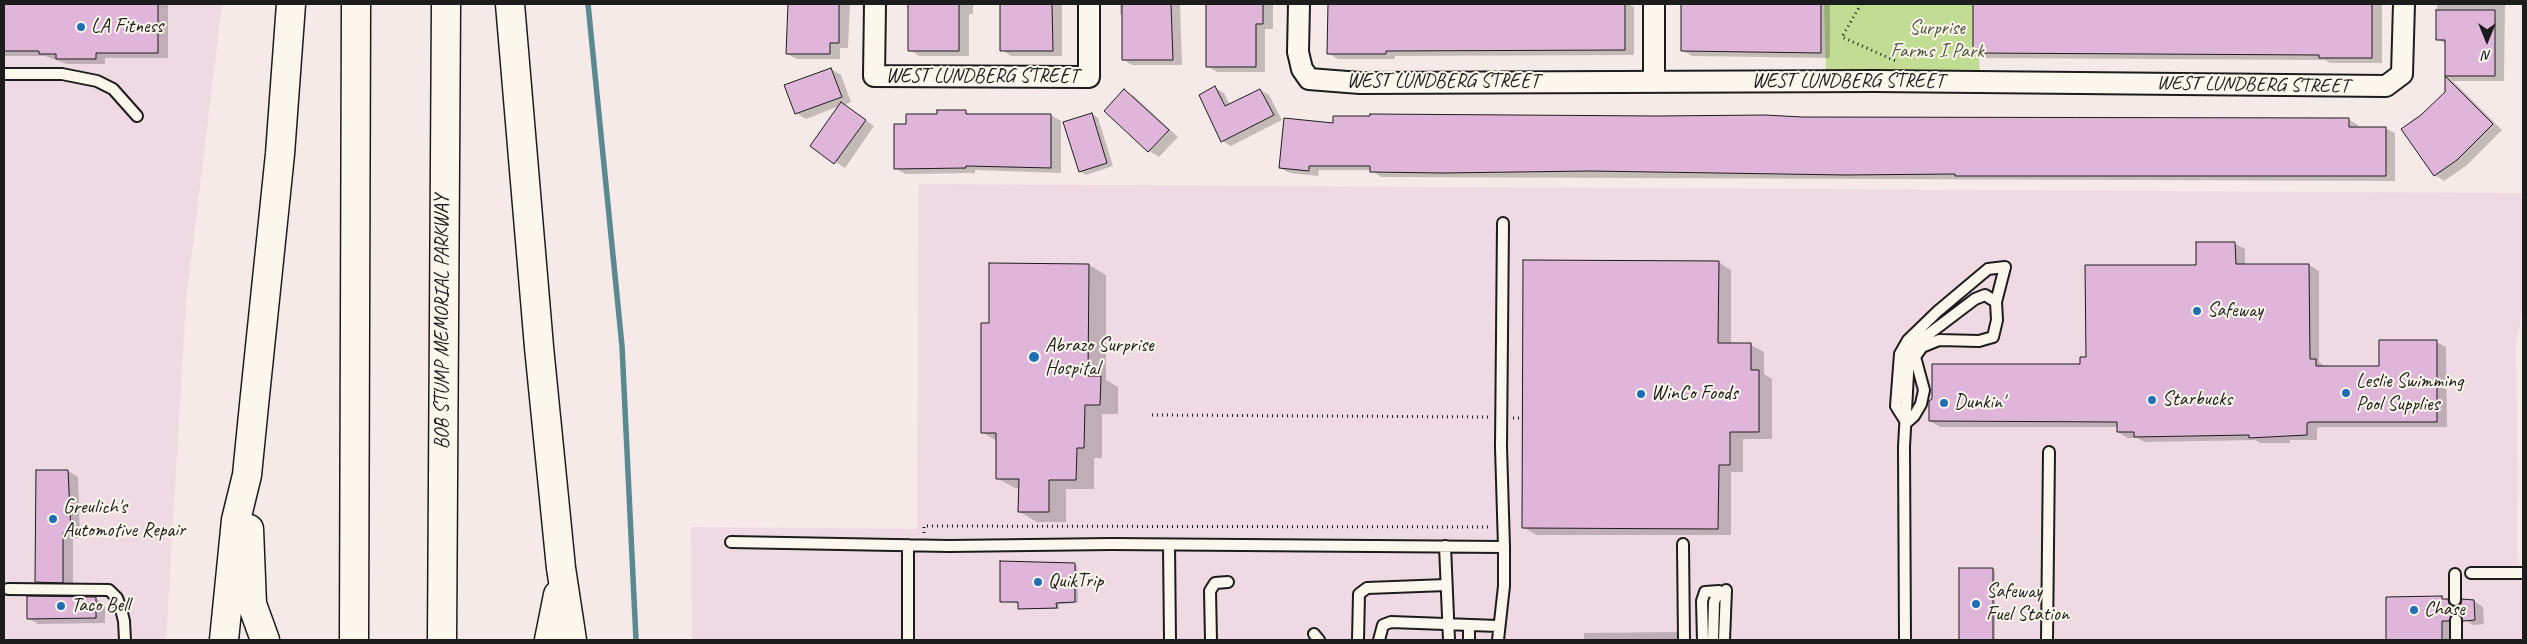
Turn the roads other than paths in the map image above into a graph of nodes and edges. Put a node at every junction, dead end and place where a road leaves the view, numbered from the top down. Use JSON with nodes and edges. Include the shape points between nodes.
{"nodes":[{"id":1,"x":291,"y":4,"type":"edge"},
{"id":2,"x":356,"y":4,"type":"edge"},
{"id":3,"x":446,"y":4,"type":"edge"},
{"id":4,"x":510,"y":4,"type":"edge"},
{"id":5,"x":875,"y":4,"type":"edge"},
{"id":6,"x":1089,"y":4,"type":"edge"},
{"id":7,"x":1299,"y":4,"type":"edge"},
{"id":8,"x":1654,"y":4,"type":"edge"},
{"id":9,"x":2404,"y":4,"type":"edge"},
{"id":10,"x":4,"y":74,"type":"edge"},
{"id":11,"x":1654,"y":82,"type":"junction"},
{"id":12,"x":137,"y":116,"type":"dead end"},
{"id":13,"x":1504,"y":223,"type":"dead end"},
{"id":14,"x":1996,"y":302,"type":"junction"},
{"id":15,"x":1906,"y":423,"type":"junction"},
{"id":16,"x":2049,"y":452,"type":"dead end"},
{"id":17,"x":247,"y":475,"type":"junction"},
{"id":18,"x":731,"y":542,"type":"dead end"},
{"id":19,"x":1683,"y":544,"type":"dead end"},
{"id":20,"x":908,"y":545,"type":"junction"},
{"id":21,"x":1169,"y":546,"type":"junction"},
{"id":22,"x":1445,"y":546,"type":"junction"},
{"id":23,"x":1504,"y":547,"type":"junction"},
{"id":24,"x":561,"y":568,"type":"junction"},
{"id":25,"x":2523,"y":572,"type":"edge"},
{"id":26,"x":2471,"y":573,"type":"dead end"},
{"id":27,"x":2455,"y":574,"type":"dead end"},
{"id":28,"x":1228,"y":582,"type":"dead end"},
{"id":29,"x":1446,"y":585,"type":"junction"},
{"id":30,"x":8,"y":589,"type":"dead end"},
{"id":31,"x":1723,"y":590,"type":"junction"},
{"id":32,"x":2455,"y":600,"type":"dead end"},
{"id":33,"x":2456,"y":620,"type":"dead end"},
{"id":34,"x":1448,"y":624,"type":"junction"},
{"id":35,"x":1469,"y":625,"type":"junction"},
{"id":36,"x":1498,"y":626,"type":"junction"},
{"id":37,"x":125,"y":640,"type":"edge"},
{"id":38,"x":224,"y":640,"type":"edge"},
{"id":39,"x":265,"y":640,"type":"edge"},
{"id":40,"x":354,"y":640,"type":"edge"},
{"id":41,"x":442,"y":640,"type":"edge"},
{"id":42,"x":549,"y":640,"type":"edge"},
{"id":43,"x":572,"y":640,"type":"edge"},
{"id":44,"x":908,"y":640,"type":"edge"},
{"id":45,"x":1170,"y":640,"type":"edge"},
{"id":46,"x":1211,"y":640,"type":"edge"},
{"id":47,"x":1358,"y":640,"type":"edge"},
{"id":48,"x":1379,"y":640,"type":"edge"},
{"id":49,"x":1449,"y":640,"type":"edge"},
{"id":50,"x":1469,"y":640,"type":"edge"},
{"id":51,"x":1498,"y":640,"type":"edge"},
{"id":52,"x":1684,"y":640,"type":"edge"},
{"id":53,"x":1703,"y":640,"type":"edge"},
{"id":54,"x":1713,"y":640,"type":"edge"},
{"id":55,"x":1724,"y":640,"type":"edge"},
{"id":56,"x":1905,"y":640,"type":"edge"},
{"id":57,"x":2048,"y":640,"type":"edge"},
{"id":58,"x":2456,"y":640,"type":"edge"}],
"edges":[{"from":1,"to":17,"type":"highway","via":[[280,154]]},
{"from":2,"to":40,"type":"highway"},
{"from":3,"to":41,"type":"highway","name":"BOB STUMP MEMORIAL PARKWAY"},
{"from":4,"to":24,"type":"highway"},
{"from":5,"to":6,"type":"street","name":"WEST LUNDBERG STREET","via":[[874,76],[1090,77]]},
{"from":7,"to":11,"type":"street","name":"WEST LUNDBERG STREET","via":[[1298,52],[1302,69],[1309,79],[1360,83]]},
{"from":8,"to":11,"type":"street"},
{"from":9,"to":11,"type":"street","name":"WEST LUNDBERG STREET","via":[[2402,74],[2386,86]]},
{"from":10,"to":12,"type":"lane","via":[[62,74],[96,82],[113,89]]},
{"from":13,"to":23,"type":"lane"},
{"from":14,"to":15,"type":"lane","via":[[1985,296],[1975,299],[1913,346],[1909,355]]},
{"from":14,"to":15,"type":"lane","via":[[1997,320],[1992,337],[1979,341],[1939,340],[1922,347],[1915,356],[1924,390],[1921,404]]},
{"from":14,"to":15,"type":"lane","via":[[2005,267],[1988,270],[1908,340],[1900,354],[1896,406]]},
{"from":15,"to":56,"type":"lane"},
{"from":16,"to":57,"type":"lane"},
{"from":17,"to":38,"type":"highway","via":[[236,520]]},
{"from":17,"to":39,"type":"highway","via":[[252,604]]},
{"from":18,"to":20,"type":"lane"},
{"from":19,"to":52,"type":"lane"},
{"from":20,"to":21,"type":"lane"},
{"from":20,"to":44,"type":"lane"},
{"from":21,"to":22,"type":"lane"},
{"from":21,"to":45,"type":"lane"},
{"from":22,"to":23,"type":"lane"},
{"from":22,"to":29,"type":"lane"},
{"from":23,"to":36,"type":"lane","via":[[1504,586]]},
{"from":24,"to":42,"type":"highway"},
{"from":24,"to":43,"type":"highway"},
{"from":25,"to":26,"type":"lane"},
{"from":27,"to":32,"type":"lane"},
{"from":28,"to":46,"type":"lane","via":[[1215,583],[1210,591]]},
{"from":29,"to":34,"type":"lane"},
{"from":29,"to":47,"type":"lane","via":[[1367,588],[1359,594]]},
{"from":30,"to":37,"type":"lane","via":[[109,590],[121,609]]},
{"from":31,"to":53,"type":"lane","via":[[1705,592],[1702,601]]},
{"from":31,"to":54,"type":"lane","via":[[1714,602]]},
{"from":31,"to":55,"type":"lane"},
{"from":33,"to":58,"type":"lane"},
{"from":34,"to":35,"type":"lane"},
{"from":34,"to":48,"type":"lane","via":[[1382,624]]},
{"from":34,"to":49,"type":"lane"},
{"from":35,"to":36,"type":"lane"},
{"from":35,"to":50,"type":"lane"},
{"from":36,"to":51,"type":"lane"}]}
